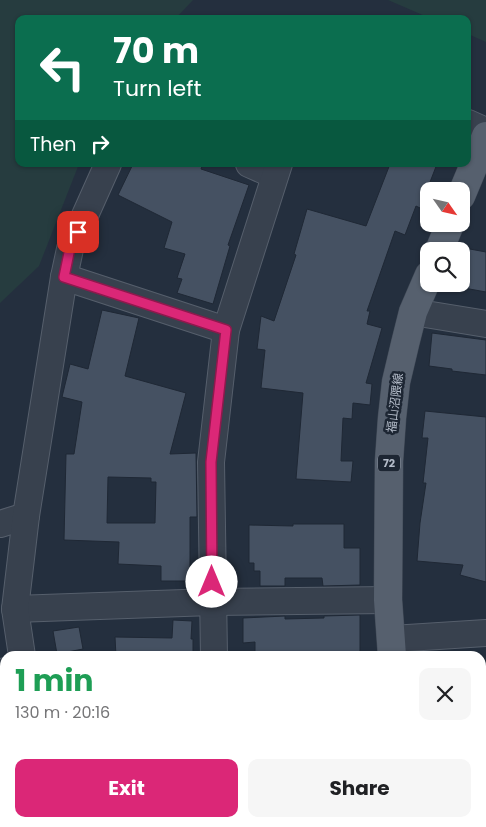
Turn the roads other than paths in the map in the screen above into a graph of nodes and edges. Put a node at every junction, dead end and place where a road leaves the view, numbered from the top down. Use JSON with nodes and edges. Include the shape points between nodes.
{"nodes":[{"id":1,"x":471,"y":124,"type":"edge"},
{"id":2,"x":486,"y":131,"type":"edge"},
{"id":3,"x":486,"y":136,"type":"edge"},
{"id":4,"x":107,"y":167,"type":"edge"},
{"id":5,"x":277,"y":169,"type":"edge"},
{"id":6,"x":467,"y":182,"type":"edge"},
{"id":7,"x":64,"y":277,"type":"junction"},
{"id":8,"x":422,"y":292,"type":"edge"},
{"id":9,"x":413,"y":312,"type":"junction"},
{"id":10,"x":486,"y":324,"type":"edge"},
{"id":11,"x":226,"y":330,"type":"junction"},
{"id":12,"x":26,"y":516,"type":"junction"},
{"id":13,"x":0,"y":524,"type":"edge"},
{"id":14,"x":388,"y":600,"type":"junction"},
{"id":15,"x":212,"y":602,"type":"junction"},
{"id":16,"x":15,"y":609,"type":"junction"},
{"id":17,"x":486,"y":633,"type":"edge"},
{"id":18,"x":392,"y":648,"type":"edge"},
{"id":19,"x":21,"y":651,"type":"edge"},
{"id":20,"x":214,"y":651,"type":"edge"}],
"edges":[{"from":1,"to":2,"type":"street"},
{"from":3,"to":6,"type":"main road"},
{"from":4,"to":7,"type":"street","via":[[70,248]]},
{"from":5,"to":11,"type":"street"},
{"from":7,"to":11,"type":"street"},
{"from":7,"to":12,"type":"street"},
{"from":8,"to":9,"type":"main road","name":"福山沼隈線","number":"72"},
{"from":9,"to":10,"type":"street"},
{"from":9,"to":14,"type":"main road","name":"福山沼隈線","number":"72","via":[[396,382],[392,418]]},
{"from":11,"to":15,"type":"street","via":[[211,462]]},
{"from":12,"to":13,"type":"street"},
{"from":12,"to":16,"type":"street"},
{"from":14,"to":15,"type":"street"},
{"from":14,"to":18,"type":"main road","name":"福山沼隈線","number":"72"},
{"from":15,"to":16,"type":"street"},
{"from":15,"to":20,"type":"street"},
{"from":16,"to":19,"type":"street"},
{"from":17,"to":18,"type":"street"}]}
